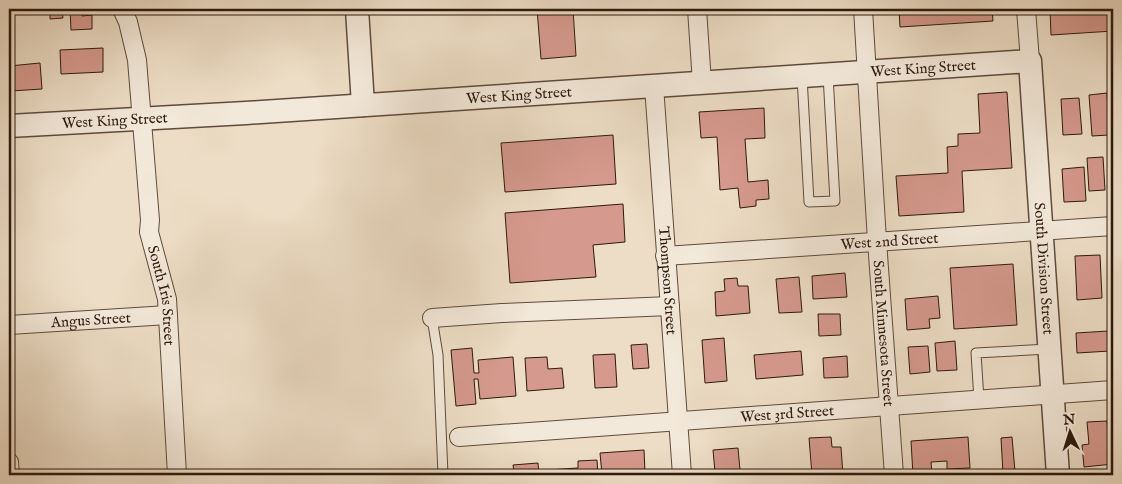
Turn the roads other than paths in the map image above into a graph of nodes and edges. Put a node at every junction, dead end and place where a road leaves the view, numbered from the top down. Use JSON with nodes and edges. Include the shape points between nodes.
{"nodes":[{"id":1,"x":122,"y":9,"type":"edge"},
{"id":2,"x":357,"y":9,"type":"edge"},
{"id":3,"x":697,"y":9,"type":"edge"},
{"id":4,"x":864,"y":9,"type":"edge"},
{"id":5,"x":1026,"y":9,"type":"edge"},
{"id":6,"x":1030,"y":61,"type":"junction"},
{"id":7,"x":867,"y":72,"type":"junction"},
{"id":8,"x":828,"y":75,"type":"junction"},
{"id":9,"x":802,"y":76,"type":"junction"},
{"id":10,"x":702,"y":83,"type":"junction"},
{"id":11,"x":654,"y":86,"type":"junction"},
{"id":12,"x":363,"y":106,"type":"junction"},
{"id":13,"x":142,"y":118,"type":"junction"},
{"id":14,"x":9,"y":126,"type":"edge"},
{"id":15,"x":1113,"y":226,"type":"edge"},
{"id":16,"x":1041,"y":231,"type":"junction"},
{"id":17,"x":877,"y":241,"type":"junction"},
{"id":18,"x":665,"y":256,"type":"junction"},
{"id":19,"x":670,"y":306,"type":"junction"},
{"id":20,"x":168,"y":315,"type":"junction"},
{"id":21,"x":432,"y":318,"type":"joint"},
{"id":22,"x":12,"y":325,"type":"edge"},
{"id":23,"x":1050,"y":349,"type":"junction"},
{"id":24,"x":1113,"y":390,"type":"edge"},
{"id":25,"x":1053,"y":394,"type":"junction"},
{"id":26,"x":979,"y":400,"type":"junction"},
{"id":27,"x":890,"y":406,"type":"junction"},
{"id":28,"x":679,"y":421,"type":"junction"},
{"id":29,"x":460,"y":437,"type":"dead end"},
{"id":30,"x":9,"y":462,"type":"edge"},
{"id":31,"x":10,"y":475,"type":"edge"},
{"id":32,"x":177,"y":475,"type":"edge"},
{"id":33,"x":443,"y":475,"type":"edge"},
{"id":34,"x":682,"y":475,"type":"edge"},
{"id":35,"x":894,"y":475,"type":"edge"},
{"id":36,"x":1058,"y":475,"type":"edge"}],
"edges":[{"from":1,"to":13,"type":"street","name":"South Iris Street","via":[[137,60]]},
{"from":2,"to":12,"type":"street"},
{"from":3,"to":10,"type":"street"},
{"from":4,"to":7,"type":"street","name":"South Minnesota Street"},
{"from":5,"to":6,"type":"street"},
{"from":6,"to":7,"type":"street","name":"West King Street"},
{"from":6,"to":16,"type":"street","name":"South Division Street"},
{"from":7,"to":8,"type":"street","name":"West King Street"},
{"from":7,"to":17,"type":"street","name":"South Minnesota Street"},
{"from":8,"to":9,"type":"street","name":"West King Street"},
{"from":8,"to":9,"type":"lane","via":[[835,201],[809,202]]},
{"from":9,"to":10,"type":"street","name":"West King Street"},
{"from":10,"to":11,"type":"street","name":"West King Street"},
{"from":11,"to":12,"type":"street","name":"West King Street"},
{"from":11,"to":18,"type":"street","name":"Thompson Street"},
{"from":12,"to":13,"type":"street","name":"West King Street"},
{"from":13,"to":14,"type":"street","name":"West King Street"},
{"from":13,"to":20,"type":"street","name":"South Iris Street","via":[[149,232],[167,299]]},
{"from":15,"to":16,"type":"street","name":"West 2nd Street"},
{"from":16,"to":17,"type":"street","name":"West 2nd Street"},
{"from":16,"to":23,"type":"street","name":"South Division Street"},
{"from":17,"to":18,"type":"street","name":"West 2nd Street"},
{"from":17,"to":27,"type":"street","name":"South Minnesota Street"},
{"from":18,"to":19,"type":"street","name":"Thompson Street"},
{"from":19,"to":21,"type":"street"},
{"from":19,"to":28,"type":"street","name":"Thompson Street"},
{"from":20,"to":22,"type":"street","name":"Angus Street"},
{"from":20,"to":32,"type":"street","name":"South Iris Street"},
{"from":21,"to":33,"type":"lane","via":[[438,355]]},
{"from":23,"to":25,"type":"street","name":"South Division Street"},
{"from":23,"to":26,"type":"lane","via":[[976,353]]},
{"from":24,"to":25,"type":"street","name":"West 3rd Street"},
{"from":25,"to":26,"type":"street","name":"West 3rd Street"},
{"from":25,"to":36,"type":"street","name":"South Division Street"},
{"from":26,"to":27,"type":"street","name":"West 3rd Street"},
{"from":27,"to":28,"type":"street","name":"West 3rd Street"},
{"from":27,"to":35,"type":"street","name":"South Minnesota Street"},
{"from":28,"to":29,"type":"street","name":"West 3rd Street"},
{"from":28,"to":34,"type":"street","name":"Thompson Street"},
{"from":30,"to":31,"type":"street"}]}
